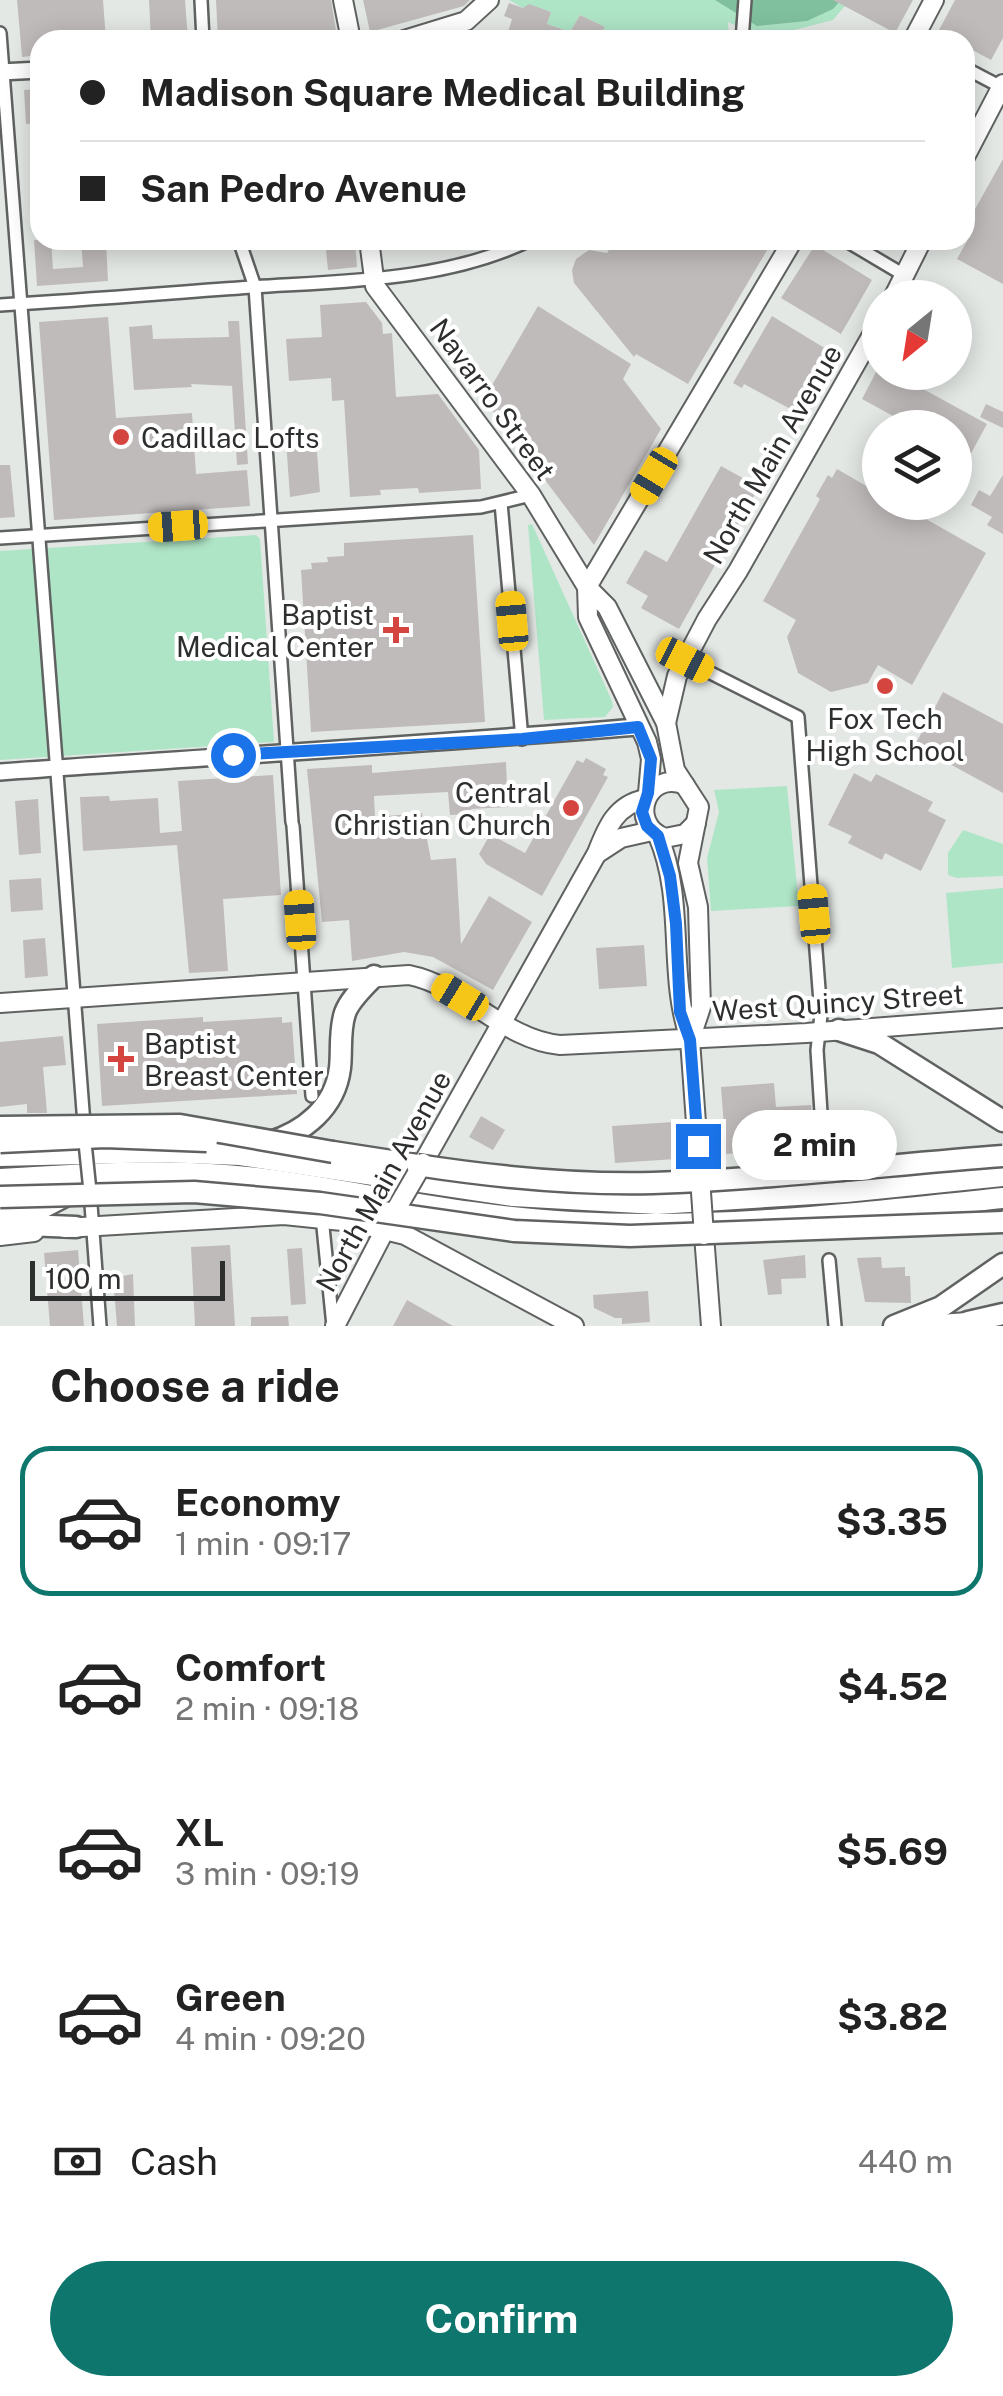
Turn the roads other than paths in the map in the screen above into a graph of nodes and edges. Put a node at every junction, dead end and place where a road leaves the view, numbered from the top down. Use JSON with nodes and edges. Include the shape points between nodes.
{"nodes":[{"id":1,"x":200,"y":0,"type":"edge"},
{"id":2,"x":343,"y":0,"type":"edge"},
{"id":3,"x":745,"y":0,"type":"edge"},
{"id":4,"x":934,"y":0,"type":"edge"},
{"id":5,"x":487,"y":3,"type":"edge"},
{"id":6,"x":202,"y":30,"type":"edge"},
{"id":7,"x":348,"y":30,"type":"edge"},
{"id":8,"x":438,"y":30,"type":"edge"},
{"id":9,"x":743,"y":30,"type":"edge"},
{"id":10,"x":919,"y":30,"type":"edge"},
{"id":11,"x":0,"y":33,"type":"edge"},
{"id":12,"x":30,"y":71,"type":"edge"},
{"id":13,"x":2,"y":72,"type":"edge"},
{"id":14,"x":975,"y":73,"type":"edge"},
{"id":15,"x":1002,"y":86,"type":"edge"},
{"id":16,"x":975,"y":138,"type":"edge"},
{"id":17,"x":242,"y":250,"type":"edge"},
{"id":18,"x":369,"y":250,"type":"edge"},
{"id":19,"x":509,"y":250,"type":"edge"},
{"id":20,"x":787,"y":250,"type":"edge"},
{"id":21,"x":862,"y":250,"type":"edge"},
{"id":22,"x":917,"y":250,"type":"edge"},
{"id":23,"x":904,"y":275,"type":"junction"},
{"id":24,"x":372,"y":279,"type":"junction"},
{"id":25,"x":902,"y":280,"type":"edge"},
{"id":26,"x":255,"y":287,"type":"junction"},
{"id":27,"x":22,"y":304,"type":"junction"},
{"id":28,"x":0,"y":305,"type":"edge"},
{"id":29,"x":862,"y":352,"type":"edge"},
{"id":30,"x":531,"y":495,"type":"junction"},
{"id":31,"x":502,"y":503,"type":"junction"},
{"id":32,"x":270,"y":521,"type":"junction"},
{"id":33,"x":38,"y":535,"type":"junction"},
{"id":34,"x":0,"y":538,"type":"edge"},
{"id":35,"x":588,"y":587,"type":"junction"},
{"id":36,"x":685,"y":660,"type":"junction"},
{"id":37,"x":666,"y":724,"type":"junction"},
{"id":38,"x":638,"y":727,"type":"junction"},
{"id":39,"x":522,"y":739,"type":"junction"},
{"id":40,"x":286,"y":751,"type":"junction"},
{"id":41,"x":58,"y":768,"type":"junction"},
{"id":42,"x":0,"y":772,"type":"edge"},
{"id":43,"x":685,"y":785,"type":"junction"},
{"id":44,"x":647,"y":796,"type":"junction"},
{"id":45,"x":696,"y":822,"type":"junction"},
{"id":46,"x":655,"y":834,"type":"junction"},
{"id":47,"x":597,"y":854,"type":"junction"},
{"id":48,"x":374,"y":976,"type":"junction"},
{"id":49,"x":304,"y":982,"type":"junction"},
{"id":50,"x":76,"y":998,"type":"junction"},
{"id":51,"x":0,"y":1003,"type":"edge"},
{"id":52,"x":1003,"y":1018,"type":"edge"},
{"id":53,"x":503,"y":1022,"type":"junction"},
{"id":54,"x":829,"y":1031,"type":"junction"},
{"id":55,"x":690,"y":1040,"type":"junction"},
{"id":56,"x":312,"y":1096,"type":"dead end"},
{"id":57,"x":1003,"y":1121,"type":"edge"},
{"id":58,"x":0,"y":1126,"type":"edge"},
{"id":59,"x":0,"y":1142,"type":"edge"},
{"id":60,"x":823,"y":1144,"type":"dead end"},
{"id":61,"x":333,"y":1152,"type":"junction"},
{"id":62,"x":186,"y":1153,"type":"junction"},
{"id":63,"x":0,"y":1156,"type":"edge"},
{"id":64,"x":1003,"y":1156,"type":"edge"},
{"id":65,"x":416,"y":1169,"type":"junction"},
{"id":66,"x":1003,"y":1176,"type":"edge"},
{"id":67,"x":0,"y":1179,"type":"edge"},
{"id":68,"x":80,"y":1192,"type":"junction"},
{"id":69,"x":0,"y":1196,"type":"edge"},
{"id":70,"x":1003,"y":1198,"type":"edge"},
{"id":71,"x":0,"y":1214,"type":"edge"},
{"id":72,"x":391,"y":1214,"type":"junction"},
{"id":73,"x":322,"y":1217,"type":"junction"},
{"id":74,"x":1003,"y":1222,"type":"edge"},
{"id":75,"x":0,"y":1224,"type":"edge"},
{"id":76,"x":84,"y":1227,"type":"junction"},
{"id":77,"x":0,"y":1236,"type":"edge"},
{"id":78,"x":829,"y":1260,"type":"dead end"},
{"id":79,"x":1003,"y":1264,"type":"edge"},
{"id":80,"x":1003,"y":1317,"type":"edge"},
{"id":81,"x":968,"y":1322,"type":"joint"},
{"id":82,"x":100,"y":1326,"type":"edge"},
{"id":83,"x":334,"y":1326,"type":"edge"},
{"id":84,"x":574,"y":1326,"type":"edge"},
{"id":85,"x":712,"y":1326,"type":"edge"},
{"id":86,"x":835,"y":1326,"type":"edge"},
{"id":87,"x":894,"y":1326,"type":"edge"},
{"id":88,"x":912,"y":1326,"type":"edge"}],
"edges":[{"from":1,"to":6,"type":"street"},
{"from":2,"to":7,"type":"main road"},
{"from":3,"to":9,"type":"street"},
{"from":4,"to":10,"type":"main road"},
{"from":5,"to":8,"type":"main road","via":[[466,22]]},
{"from":11,"to":13,"type":"street"},
{"from":12,"to":13,"type":"street"},
{"from":13,"to":27,"type":"street"},
{"from":14,"to":15,"type":"street"},
{"from":15,"to":16,"type":"main road"},
{"from":17,"to":26,"type":"street"},
{"from":18,"to":24,"type":"main road"},
{"from":19,"to":24,"type":"street","via":[[469,264]]},
{"from":20,"to":35,"type":"main road"},
{"from":21,"to":23,"type":"street"},
{"from":22,"to":23,"type":"main road"},
{"from":23,"to":25,"type":"main road"},
{"from":24,"to":26,"type":"street"},
{"from":24,"to":30,"type":"main road","name":"Navarro Street"},
{"from":26,"to":27,"type":"street"},
{"from":26,"to":32,"type":"street"},
{"from":27,"to":28,"type":"street"},
{"from":27,"to":33,"type":"street"},
{"from":29,"to":36,"type":"main road","name":"North Main Avenue"},
{"from":30,"to":31,"type":"street"},
{"from":30,"to":35,"type":"main road","name":"Navarro Street"},
{"from":31,"to":32,"type":"street"},
{"from":31,"to":39,"type":"street"},
{"from":32,"to":33,"type":"street"},
{"from":32,"to":40,"type":"street"},
{"from":33,"to":34,"type":"street"},
{"from":33,"to":41,"type":"street"},
{"from":35,"to":37,"type":"main road","name":"Navarro Street","via":[[607,607]]},
{"from":35,"to":38,"type":"main road","name":"Navarro Street","via":[[588,617]]},
{"from":36,"to":37,"type":"main road","name":"North Main Avenue"},
{"from":36,"to":54,"type":"street","via":[[798,717],[818,981]]},
{"from":37,"to":43,"type":"main road","name":"Navarro Street","via":[[675,770]]},
{"from":38,"to":39,"type":"street"},
{"from":38,"to":44,"type":"main road","name":"Navarro Street","via":[[651,759]]},
{"from":39,"to":40,"type":"street"},
{"from":40,"to":41,"type":"street"},
{"from":40,"to":49,"type":"street"},
{"from":41,"to":42,"type":"street"},
{"from":41,"to":50,"type":"street"},
{"from":43,"to":44,"type":"main road","via":[[666,782]]},
{"from":43,"to":45,"type":"main road","via":[[698,803]]},
{"from":44,"to":46,"type":"main road","via":[[642,812]]},
{"from":44,"to":47,"type":"main road","name":"North Main Avenue","via":[[614,816]]},
{"from":45,"to":46,"type":"main road","via":[[679,837]]},
{"from":45,"to":55,"type":"main road","via":[[688,862],[698,907],[701,1007]]},
{"from":46,"to":47,"type":"main road","via":[[621,838]]},
{"from":46,"to":55,"type":"main road","via":[[670,876],[680,1012]]},
{"from":47,"to":53,"type":"main road","name":"North Main Avenue"},
{"from":48,"to":49,"type":"main road","name":"West Quincy Street"},
{"from":48,"to":53,"type":"main road","name":"West Quincy Street","via":[[432,980]]},
{"from":48,"to":62,"type":"highway","via":[[347,1007],[340,1070],[318,1114],[266,1144]]},
{"from":49,"to":50,"type":"main road","name":"West Quincy Street"},
{"from":49,"to":56,"type":"street"},
{"from":50,"to":51,"type":"main road","name":"West Quincy Street"},
{"from":50,"to":68,"type":"street","bridge":true,"via":[[84,1124]]},
{"from":52,"to":54,"type":"main road","name":"West Quincy Street"},
{"from":53,"to":55,"type":"main road","name":"West Quincy Street","via":[[560,1045]]},
{"from":53,"to":65,"type":"main road","name":"North Main Avenue"},
{"from":54,"to":55,"type":"main road","name":"West Quincy Street"},
{"from":54,"to":57,"type":"highway","via":[[879,1043]]},
{"from":54,"to":60,"type":"street","via":[[817,1050]]},
{"from":55,"to":85,"type":"main road","bridge":true},
{"from":58,"to":61,"type":"highway","bridge":true,"via":[[180,1125]]},
{"from":59,"to":61,"type":"highway","bridge":true,"via":[[154,1138]]},
{"from":61,"to":65,"type":"highway"},
{"from":62,"to":63,"type":"highway"},
{"from":62,"to":65,"type":"highway"},
{"from":64,"to":65,"type":"highway","bridge":true,"via":[[650,1183]]},
{"from":65,"to":66,"type":"highway","via":[[531,1198],[657,1204]]},
{"from":65,"to":72,"type":"main road","name":"North Main Avenue","bridge":true},
{"from":67,"to":72,"type":"highway","via":[[134,1172],[270,1180]]},
{"from":68,"to":69,"type":"highway","bridge":true},
{"from":68,"to":71,"type":"highway","via":[[42,1208]]},
{"from":68,"to":72,"type":"highway","bridge":true,"via":[[194,1192]]},
{"from":68,"to":76,"type":"street"},
{"from":70,"to":72,"type":"highway","via":[[804,1219],[677,1223]]},
{"from":72,"to":73,"type":"main road"},
{"from":72,"to":74,"type":"highway","bridge":true,"via":[[514,1231],[630,1236]]},
{"from":72,"to":83,"type":"main road","name":"North Main Avenue"},
{"from":72,"to":84,"type":"main road","via":[[405,1235]]},
{"from":73,"to":76,"type":"main road"},
{"from":73,"to":83,"type":"street"},
{"from":75,"to":76,"type":"highway"},
{"from":76,"to":77,"type":"main road"},
{"from":76,"to":82,"type":"street"},
{"from":78,"to":86,"type":"street"},
{"from":79,"to":87,"type":"highway","via":[[942,1307]]},
{"from":80,"to":81,"type":"highway"},
{"from":81,"to":88,"type":"main road"}]}
